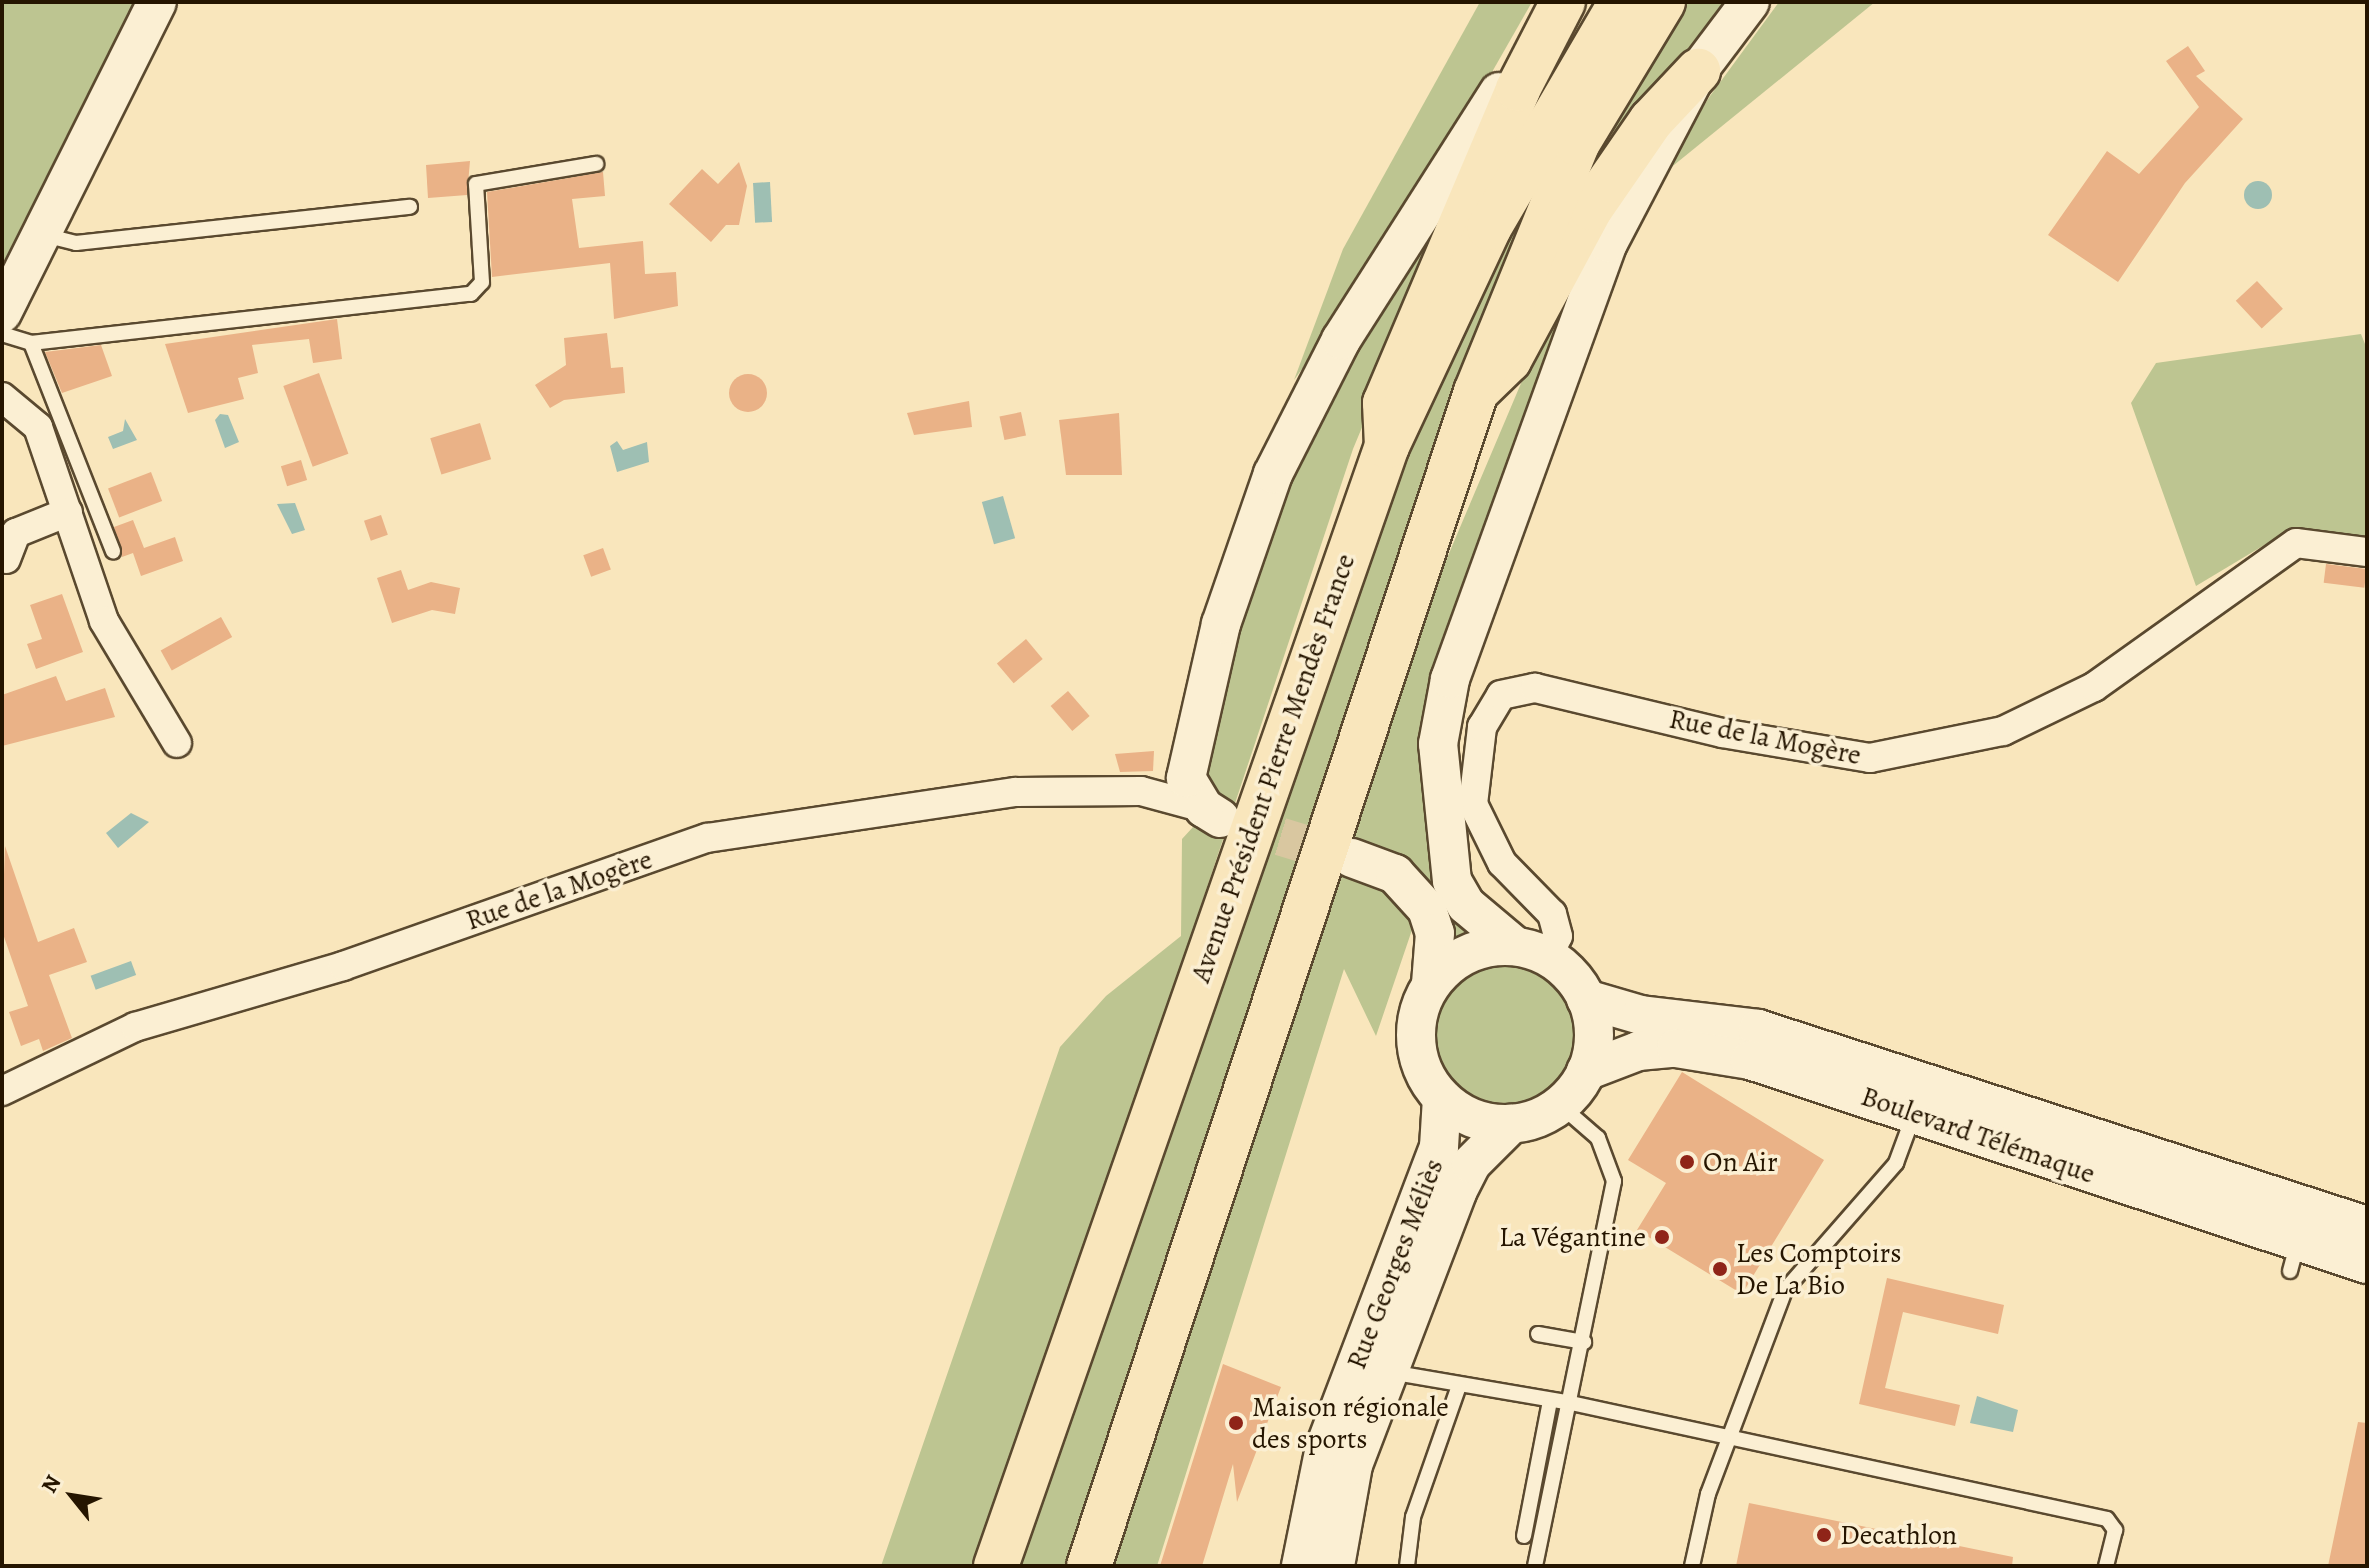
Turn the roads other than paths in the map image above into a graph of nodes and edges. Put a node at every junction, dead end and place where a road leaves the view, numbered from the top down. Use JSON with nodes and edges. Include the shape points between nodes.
{"nodes":[{"id":1,"x":157,"y":2,"type":"edge"},
{"id":2,"x":1548,"y":2,"type":"edge"},
{"id":3,"x":1563,"y":2,"type":"edge"},
{"id":4,"x":1621,"y":2,"type":"edge"},
{"id":5,"x":1663,"y":2,"type":"edge"},
{"id":6,"x":1750,"y":2,"type":"edge"},
{"id":7,"x":1698,"y":71,"type":"junction"},
{"id":8,"x":596,"y":164,"type":"dead end"},
{"id":9,"x":410,"y":207,"type":"dead end"},
{"id":10,"x":44,"y":235,"type":"junction"},
{"id":11,"x":2,"y":313,"type":"edge"},
{"id":12,"x":2,"y":334,"type":"edge"},
{"id":13,"x":31,"y":343,"type":"junction"},
{"id":14,"x":1476,"y":392,"type":"junction"},
{"id":15,"x":2,"y":397,"type":"edge"},
{"id":16,"x":1387,"y":446,"type":"junction"},
{"id":17,"x":68,"y":512,"type":"junction"},
{"id":18,"x":113,"y":551,"type":"dead end"},
{"id":19,"x":2367,"y":552,"type":"edge"},
{"id":20,"x":6,"y":559,"type":"dead end"},
{"id":21,"x":177,"y":743,"type":"dead end"},
{"id":22,"x":1203,"y":801,"type":"joint"},
{"id":23,"x":1352,"y":858,"type":"tunnel mouth"},
{"id":24,"x":1532,"y":952,"type":"junction"},
{"id":25,"x":1431,"y":984,"type":"junction"},
{"id":26,"x":1586,"y":999,"type":"junction"},
{"id":27,"x":1586,"y":1071,"type":"junction"},
{"id":28,"x":2,"y":1091,"type":"edge"},
{"id":29,"x":1442,"y":1098,"type":"junction"},
{"id":30,"x":1560,"y":1105,"type":"junction"},
{"id":31,"x":1915,"y":1113,"type":"junction"},
{"id":32,"x":1511,"y":1124,"type":"junction"},
{"id":33,"x":2367,"y":1226,"type":"edge"},
{"id":34,"x":2367,"y":1264,"type":"edge"},
{"id":35,"x":1538,"y":1334,"type":"dead end"},
{"id":36,"x":1584,"y":1342,"type":"junction"},
{"id":37,"x":1390,"y":1372,"type":"junction"},
{"id":38,"x":1459,"y":1386,"type":"junction"},
{"id":39,"x":1550,"y":1401,"type":"junction"},
{"id":40,"x":1571,"y":1403,"type":"junction"},
{"id":41,"x":1729,"y":1437,"type":"junction"},
{"id":42,"x":1524,"y":1536,"type":"dead end"},
{"id":43,"x":996,"y":1566,"type":"edge"},
{"id":44,"x":1089,"y":1566,"type":"edge"},
{"id":45,"x":1301,"y":1566,"type":"edge"},
{"id":46,"x":1335,"y":1566,"type":"edge"},
{"id":47,"x":1407,"y":1566,"type":"edge"},
{"id":48,"x":1535,"y":1566,"type":"edge"},
{"id":49,"x":1692,"y":1566,"type":"edge"},
{"id":50,"x":2106,"y":1566,"type":"edge"}],
"edges":[{"from":1,"to":10,"type":"main road"},
{"from":2,"to":22,"type":"main road","via":[[1472,140],[1341,340],[1273,474],[1221,624]]},
{"from":3,"to":16,"type":"main road","via":[[1518,89],[1385,403]]},
{"from":4,"to":16,"type":"main road","name":"Avenue Président Pierre Mendès France","via":[[1489,228]]},
{"from":5,"to":14,"type":"main road","via":[[1577,144]]},
{"from":6,"to":7,"type":"main road"},
{"from":7,"to":14,"type":"main road","via":[[1651,121],[1591,208],[1509,360]]},
{"from":7,"to":24,"type":"main road","via":[[1608,243],[1450,679],[1438,744],[1452,881],[1466,905]]},
{"from":8,"to":13,"type":"lane","via":[[476,184],[482,282],[471,294]]},
{"from":9,"to":10,"type":"lane","via":[[76,243]]},
{"from":10,"to":11,"type":"main road"},
{"from":12,"to":13,"type":"lane"},
{"from":13,"to":18,"type":"lane"},
{"from":14,"to":44,"type":"main road"},
{"from":15,"to":17,"type":"street","via":[[38,427]]},
{"from":16,"to":43,"type":"main road","name":"Avenue Président Pierre Mendès France"},
{"from":17,"to":20,"type":"street","via":[[16,533]]},
{"from":17,"to":21,"type":"street","via":[[104,621]]},
{"from":19,"to":24,"type":"street","name":"Rue de la Mogère","via":[[2296,543],[2094,687],[2003,731],[1870,758],[1722,733],[1535,688],[1501,695],[1482,727],[1473,804],[1502,863],[1552,914],[1558,936]]},
{"from":22,"to":28,"type":"street","name":"Rue de la Mogère","via":[[1141,791],[1016,792],[707,838],[343,966],[135,1027]]},
{"from":23,"to":25,"type":"main road","via":[[1395,874],[1427,909],[1435,933]]},
{"from":24,"to":25,"type":"main road","via":[[1477,950]]},
{"from":24,"to":26,"type":"main road"},
{"from":25,"to":29,"type":"main road","via":[[1416,1043]]},
{"from":26,"to":27,"type":"main road","via":[[1593,1047]]},
{"from":26,"to":33,"type":"main road","name":"Boulevard Télémaque","via":[[1641,1015],[1758,1029]]},
{"from":27,"to":30,"type":"main road"},
{"from":27,"to":31,"type":"main road","name":"Boulevard Télémaque","via":[[1638,1051],[1706,1052]]},
{"from":29,"to":32,"type":"main road","via":[[1462,1113]]},
{"from":29,"to":45,"type":"main road","name":"Rue Georges Méliès","via":[[1439,1147],[1325,1447]]},
{"from":30,"to":32,"type":"main road"},
{"from":30,"to":36,"type":"lane","via":[[1598,1138],[1614,1181]]},
{"from":31,"to":34,"type":"main road","name":"Boulevard Télémaque","via":[[2294,1256]]},
{"from":31,"to":41,"type":"lane","via":[[1896,1163],[1785,1290]]},
{"from":32,"to":37,"type":"main road","name":"Rue Georges Méliès","via":[[1471,1164],[1457,1192]]},
{"from":35,"to":36,"type":"lane"},
{"from":36,"to":40,"type":"lane"},
{"from":37,"to":38,"type":"lane"},
{"from":37,"to":46,"type":"main road","name":"Rue Georges Méliès","via":[[1353,1465]]},
{"from":38,"to":39,"type":"lane"},
{"from":38,"to":47,"type":"lane","via":[[1413,1517]]},
{"from":39,"to":40,"type":"lane"},
{"from":39,"to":42,"type":"lane"},
{"from":40,"to":41,"type":"lane"},
{"from":40,"to":48,"type":"lane"},
{"from":41,"to":49,"type":"lane"},
{"from":41,"to":50,"type":"lane","via":[[2107,1519],[2115,1530]]}]}
